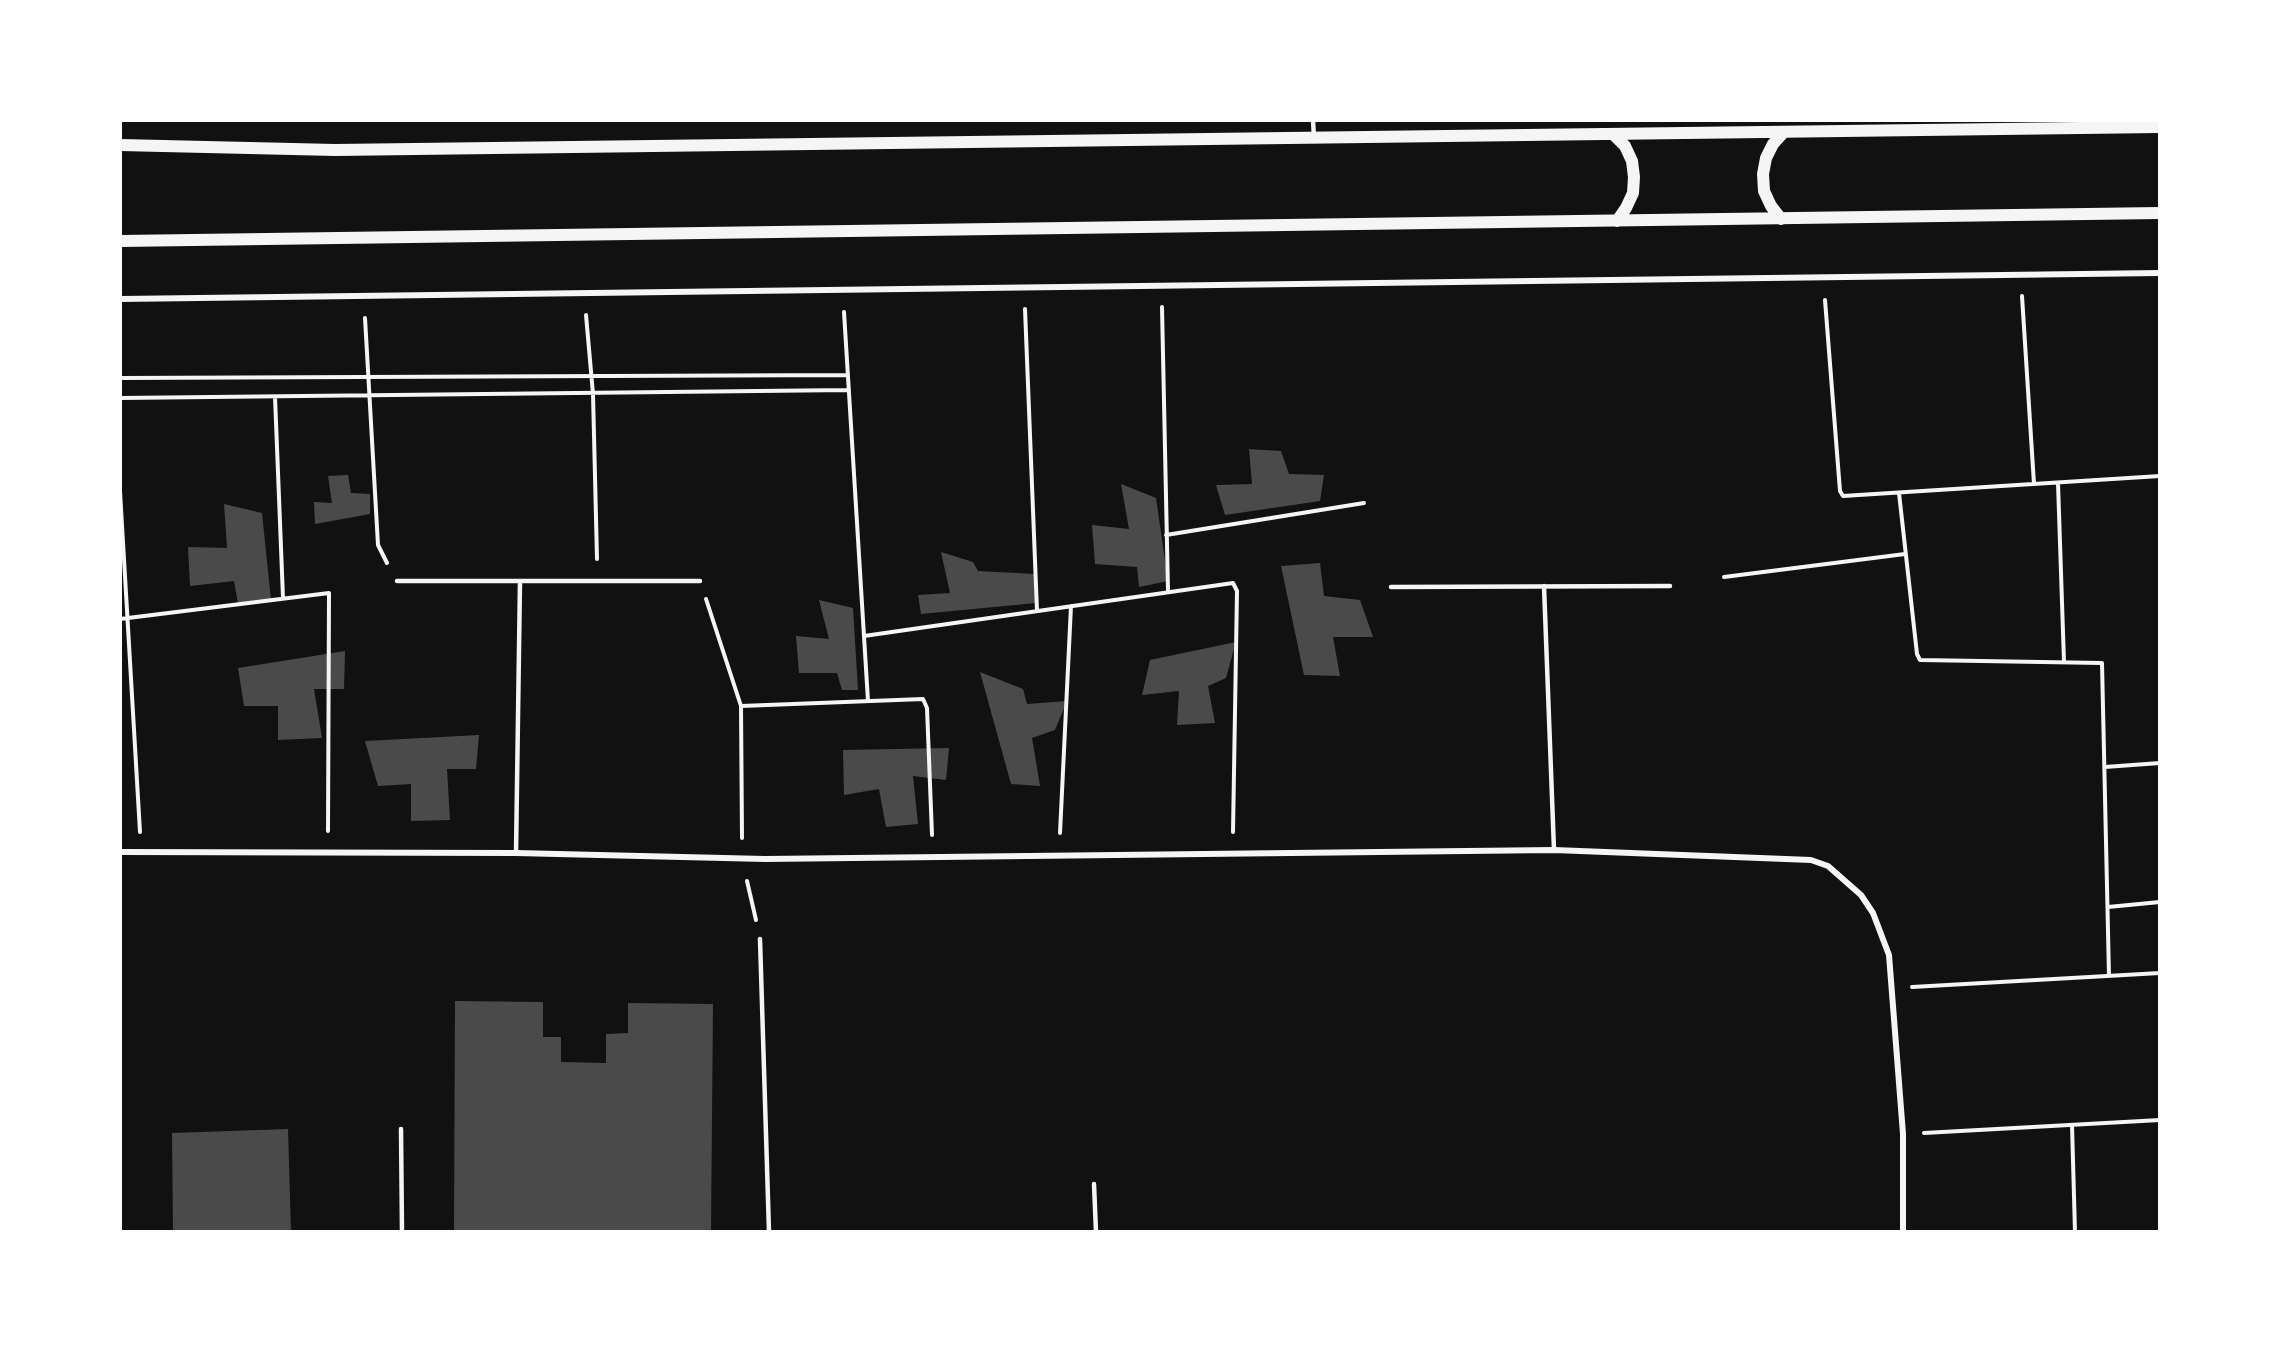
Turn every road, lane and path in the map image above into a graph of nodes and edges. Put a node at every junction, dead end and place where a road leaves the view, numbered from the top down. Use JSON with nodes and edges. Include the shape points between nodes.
{"nodes":[{"id":1,"x":1313,"y":120,"type":"edge"},
{"id":2,"x":1784,"y":126,"type":"edge"},
{"id":3,"x":2160,"y":127,"type":"edge"},
{"id":4,"x":1613,"y":134,"type":"junction"},
{"id":5,"x":1314,"y":138,"type":"junction"},
{"id":6,"x":120,"y":145,"type":"edge"},
{"id":7,"x":2160,"y":213,"type":"edge"},
{"id":8,"x":1781,"y":219,"type":"junction"},
{"id":9,"x":1617,"y":221,"type":"junction"},
{"id":10,"x":120,"y":240,"type":"edge"},
{"id":11,"x":2160,"y":273,"type":"edge"},
{"id":12,"x":2021,"y":275,"type":"junction"},
{"id":13,"x":1823,"y":277,"type":"junction"},
{"id":14,"x":1162,"y":286,"type":"junction"},
{"id":15,"x":1024,"y":288,"type":"junction"},
{"id":16,"x":843,"y":290,"type":"junction"},
{"id":17,"x":584,"y":293,"type":"junction"},
{"id":18,"x":364,"y":296,"type":"junction"},
{"id":19,"x":120,"y":299,"type":"edge"},
{"id":20,"x":848,"y":375,"type":"junction"},
{"id":21,"x":592,"y":376,"type":"junction"},
{"id":22,"x":368,"y":377,"type":"junction"},
{"id":23,"x":120,"y":378,"type":"edge"},
{"id":24,"x":849,"y":390,"type":"junction"},
{"id":25,"x":593,"y":394,"type":"junction"},
{"id":26,"x":369,"y":396,"type":"junction"},
{"id":27,"x":275,"y":397,"type":"junction"},
{"id":28,"x":120,"y":398,"type":"edge"},
{"id":29,"x":2160,"y":476,"type":"edge"},
{"id":30,"x":2058,"y":483,"type":"junction"},
{"id":31,"x":2034,"y":484,"type":"junction"},
{"id":32,"x":120,"y":491,"type":"edge"},
{"id":33,"x":1899,"y":493,"type":"junction"},
{"id":34,"x":1364,"y":503,"type":"dead end"},
{"id":35,"x":1166,"y":535,"type":"junction"},
{"id":36,"x":1905,"y":554,"type":"junction"},
{"id":37,"x":1724,"y":577,"type":"dead end"},
{"id":38,"x":397,"y":581,"type":"joint"},
{"id":39,"x":520,"y":581,"type":"junction"},
{"id":40,"x":700,"y":581,"type":"joint"},
{"id":41,"x":597,"y":582,"type":"junction"},
{"id":42,"x":1390,"y":586,"type":"dead end"},
{"id":43,"x":1544,"y":586,"type":"junction"},
{"id":44,"x":1670,"y":586,"type":"dead end"},
{"id":45,"x":1168,"y":591,"type":"junction"},
{"id":46,"x":283,"y":598,"type":"junction"},
{"id":47,"x":1071,"y":606,"type":"junction"},
{"id":48,"x":1037,"y":611,"type":"junction"},
{"id":49,"x":127,"y":618,"type":"junction"},
{"id":50,"x":120,"y":619,"type":"edge"},
{"id":51,"x":864,"y":636,"type":"junction"},
{"id":52,"x":2064,"y":662,"type":"junction"},
{"id":53,"x":868,"y":700,"type":"junction"},
{"id":54,"x":741,"y":706,"type":"junction"},
{"id":55,"x":2160,"y":763,"type":"edge"},
{"id":56,"x":2104,"y":767,"type":"junction"},
{"id":57,"x":1554,"y":850,"type":"junction"},
{"id":58,"x":120,"y":852,"type":"edge"},
{"id":59,"x":141,"y":852,"type":"junction"},
{"id":60,"x":328,"y":853,"type":"junction"},
{"id":61,"x":516,"y":853,"type":"junction"},
{"id":62,"x":1233,"y":854,"type":"junction"},
{"id":63,"x":1059,"y":855,"type":"junction"},
{"id":64,"x":933,"y":857,"type":"junction"},
{"id":65,"x":742,"y":858,"type":"junction"},
{"id":66,"x":2160,"y":902,"type":"edge"},
{"id":67,"x":2108,"y":907,"type":"junction"},
{"id":68,"x":760,"y":939,"type":"joint"},
{"id":69,"x":2160,"y":973,"type":"edge"},
{"id":70,"x":2109,"y":976,"type":"junction"},
{"id":71,"x":1891,"y":988,"type":"junction"},
{"id":72,"x":2160,"y":1120,"type":"edge"},
{"id":73,"x":2072,"y":1125,"type":"junction"},
{"id":74,"x":401,"y":1129,"type":"dead end"},
{"id":75,"x":1903,"y":1134,"type":"junction"},
{"id":76,"x":1094,"y":1184,"type":"dead end"},
{"id":77,"x":402,"y":1232,"type":"edge"},
{"id":78,"x":770,"y":1232,"type":"edge"},
{"id":79,"x":1096,"y":1232,"type":"edge"},
{"id":80,"x":1903,"y":1232,"type":"edge"},
{"id":81,"x":2075,"y":1232,"type":"edge"}],
"edges":[{"from":1,"to":5,"type":"lane"},
{"from":2,"to":3,"type":"main road"},
{"from":2,"to":4,"type":"main road"},
{"from":2,"to":8,"type":"main road","via":[[1766,158],[1763,174],[1767,198]]},
{"from":4,"to":5,"type":"main road"},
{"from":4,"to":9,"type":"main road","via":[[1625,146],[1634,177],[1633,193]]},
{"from":5,"to":6,"type":"main road","via":[[335,150]]},
{"from":7,"to":8,"type":"main road"},
{"from":8,"to":9,"type":"main road"},
{"from":9,"to":10,"type":"main road"},
{"from":11,"to":12,"type":"street"},
{"from":12,"to":13,"type":"street"},
{"from":12,"to":31,"type":"path"},
{"from":13,"to":14,"type":"street"},
{"from":13,"to":33,"type":"path","via":[[1840,491],[1846,497]]},
{"from":14,"to":15,"type":"street"},
{"from":14,"to":35,"type":"path"},
{"from":15,"to":16,"type":"street"},
{"from":15,"to":48,"type":"path"},
{"from":16,"to":17,"type":"street"},
{"from":16,"to":20,"type":"path"},
{"from":17,"to":18,"type":"street"},
{"from":17,"to":21,"type":"path"},
{"from":18,"to":19,"type":"street"},
{"from":18,"to":22,"type":"path"},
{"from":20,"to":21,"type":"path"},
{"from":20,"to":24,"type":"path"},
{"from":21,"to":22,"type":"path"},
{"from":21,"to":25,"type":"path"},
{"from":22,"to":23,"type":"path"},
{"from":22,"to":26,"type":"path"},
{"from":24,"to":25,"type":"path"},
{"from":24,"to":51,"type":"path"},
{"from":25,"to":26,"type":"path"},
{"from":25,"to":41,"type":"path"},
{"from":26,"to":27,"type":"path"},
{"from":26,"to":38,"type":"path","via":[[378,545]]},
{"from":27,"to":28,"type":"path"},
{"from":27,"to":46,"type":"path"},
{"from":29,"to":30,"type":"path"},
{"from":30,"to":31,"type":"path"},
{"from":30,"to":52,"type":"path"},
{"from":31,"to":33,"type":"path"},
{"from":32,"to":49,"type":"path"},
{"from":33,"to":36,"type":"path"},
{"from":34,"to":35,"type":"path"},
{"from":35,"to":45,"type":"path"},
{"from":36,"to":37,"type":"path"},
{"from":36,"to":52,"type":"path","via":[[1920,660]]},
{"from":38,"to":39,"type":"lane"},
{"from":39,"to":41,"type":"lane"},
{"from":39,"to":61,"type":"lane"},
{"from":40,"to":41,"type":"lane"},
{"from":40,"to":54,"type":"path"},
{"from":42,"to":43,"type":"lane"},
{"from":43,"to":44,"type":"lane"},
{"from":43,"to":57,"type":"lane"},
{"from":45,"to":47,"type":"path"},
{"from":45,"to":62,"type":"path","via":[[1228,582],[1237,591]]},
{"from":46,"to":49,"type":"path"},
{"from":46,"to":60,"type":"path","via":[[327,593],[330,596]]},
{"from":47,"to":48,"type":"path"},
{"from":47,"to":63,"type":"path"},
{"from":48,"to":51,"type":"path"},
{"from":49,"to":50,"type":"path"},
{"from":49,"to":59,"type":"path"},
{"from":51,"to":53,"type":"path"},
{"from":52,"to":56,"type":"path","via":[[2102,663]]},
{"from":53,"to":54,"type":"path"},
{"from":53,"to":64,"type":"path","via":[[918,698],[926,703]]},
{"from":54,"to":65,"type":"path"},
{"from":55,"to":56,"type":"path"},
{"from":56,"to":67,"type":"path"},
{"from":57,"to":62,"type":"street"},
{"from":57,"to":71,"type":"street","via":[[1811,860],[1828,866],[1861,895],[1874,913],[1889,955]]},
{"from":58,"to":59,"type":"street"},
{"from":59,"to":60,"type":"street"},
{"from":60,"to":61,"type":"street"},
{"from":61,"to":65,"type":"street"},
{"from":62,"to":63,"type":"street"},
{"from":63,"to":64,"type":"street"},
{"from":64,"to":65,"type":"street"},
{"from":65,"to":68,"type":"path"},
{"from":66,"to":67,"type":"path"},
{"from":67,"to":70,"type":"path"},
{"from":68,"to":78,"type":"lane"},
{"from":69,"to":70,"type":"path"},
{"from":70,"to":71,"type":"path"},
{"from":71,"to":75,"type":"street"},
{"from":72,"to":73,"type":"path"},
{"from":73,"to":75,"type":"path"},
{"from":73,"to":81,"type":"path"},
{"from":74,"to":77,"type":"lane"},
{"from":75,"to":80,"type":"street"},
{"from":76,"to":79,"type":"lane"}]}
